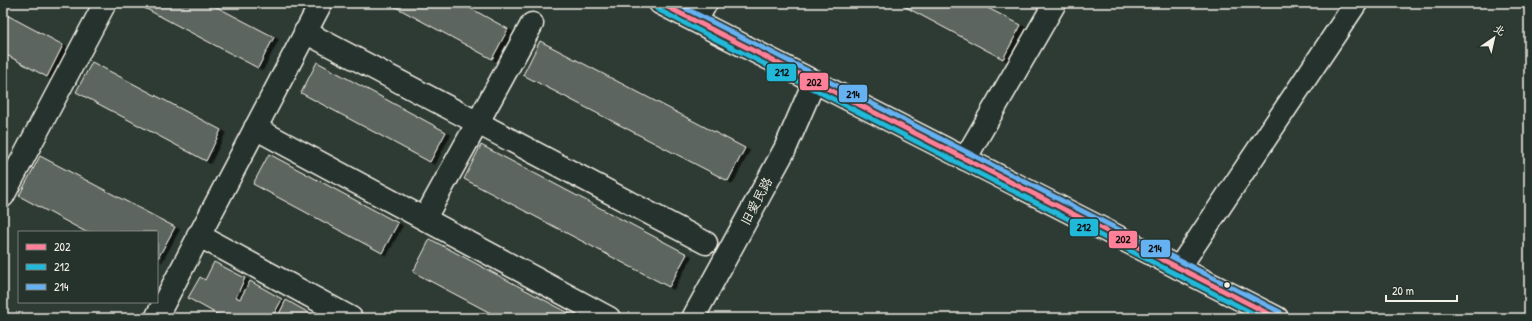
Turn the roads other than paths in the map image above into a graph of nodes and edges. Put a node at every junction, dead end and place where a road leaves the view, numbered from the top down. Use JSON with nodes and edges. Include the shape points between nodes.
{"nodes":[{"id":1,"x":105,"y":3,"type":"edge"},
{"id":2,"x":321,"y":3,"type":"edge"},
{"id":3,"x":660,"y":3,"type":"edge"},
{"id":4,"x":1055,"y":3,"type":"edge"},
{"id":5,"x":1356,"y":3,"type":"edge"},
{"id":6,"x":701,"y":12,"type":"edge"},
{"id":7,"x":532,"y":24,"type":"dead end"},
{"id":8,"x":305,"y":32,"type":"junction"},
{"id":9,"x":814,"y":82,"type":"junction"},
{"id":10,"x":477,"y":122,"type":"junction"},
{"id":11,"x":255,"y":128,"type":"junction"},
{"id":12,"x":965,"y":159,"type":"junction"},
{"id":13,"x":3,"y":196,"type":"edge"},
{"id":14,"x":425,"y":218,"type":"junction"},
{"id":15,"x":198,"y":235,"type":"junction"},
{"id":16,"x":706,"y":243,"type":"dead end"},
{"id":17,"x":1178,"y":268,"type":"junction"},
{"id":18,"x":349,"y":317,"type":"edge"},
{"id":19,"x":156,"y":318,"type":"edge"},
{"id":20,"x":609,"y":318,"type":"edge"},
{"id":21,"x":693,"y":318,"type":"edge"},
{"id":22,"x":1277,"y":318,"type":"edge"}],
"edges":[{"from":1,"to":13,"type":"street"},
{"from":2,"to":8,"type":"street"},
{"from":3,"to":6,"type":"street"},
{"from":4,"to":12,"type":"street"},
{"from":5,"to":17,"type":"street"},
{"from":6,"to":9,"type":"street"},
{"from":7,"to":10,"type":"street"},
{"from":8,"to":10,"type":"street"},
{"from":8,"to":11,"type":"street"},
{"from":9,"to":12,"type":"street"},
{"from":9,"to":21,"type":"street","name":"旧爱民路","via":[[785,149]]},
{"from":10,"to":14,"type":"street"},
{"from":10,"to":16,"type":"street"},
{"from":11,"to":14,"type":"street"},
{"from":11,"to":15,"type":"street"},
{"from":12,"to":17,"type":"street"},
{"from":14,"to":20,"type":"street"},
{"from":15,"to":18,"type":"street"},
{"from":15,"to":19,"type":"street"},
{"from":17,"to":22,"type":"street"}]}
